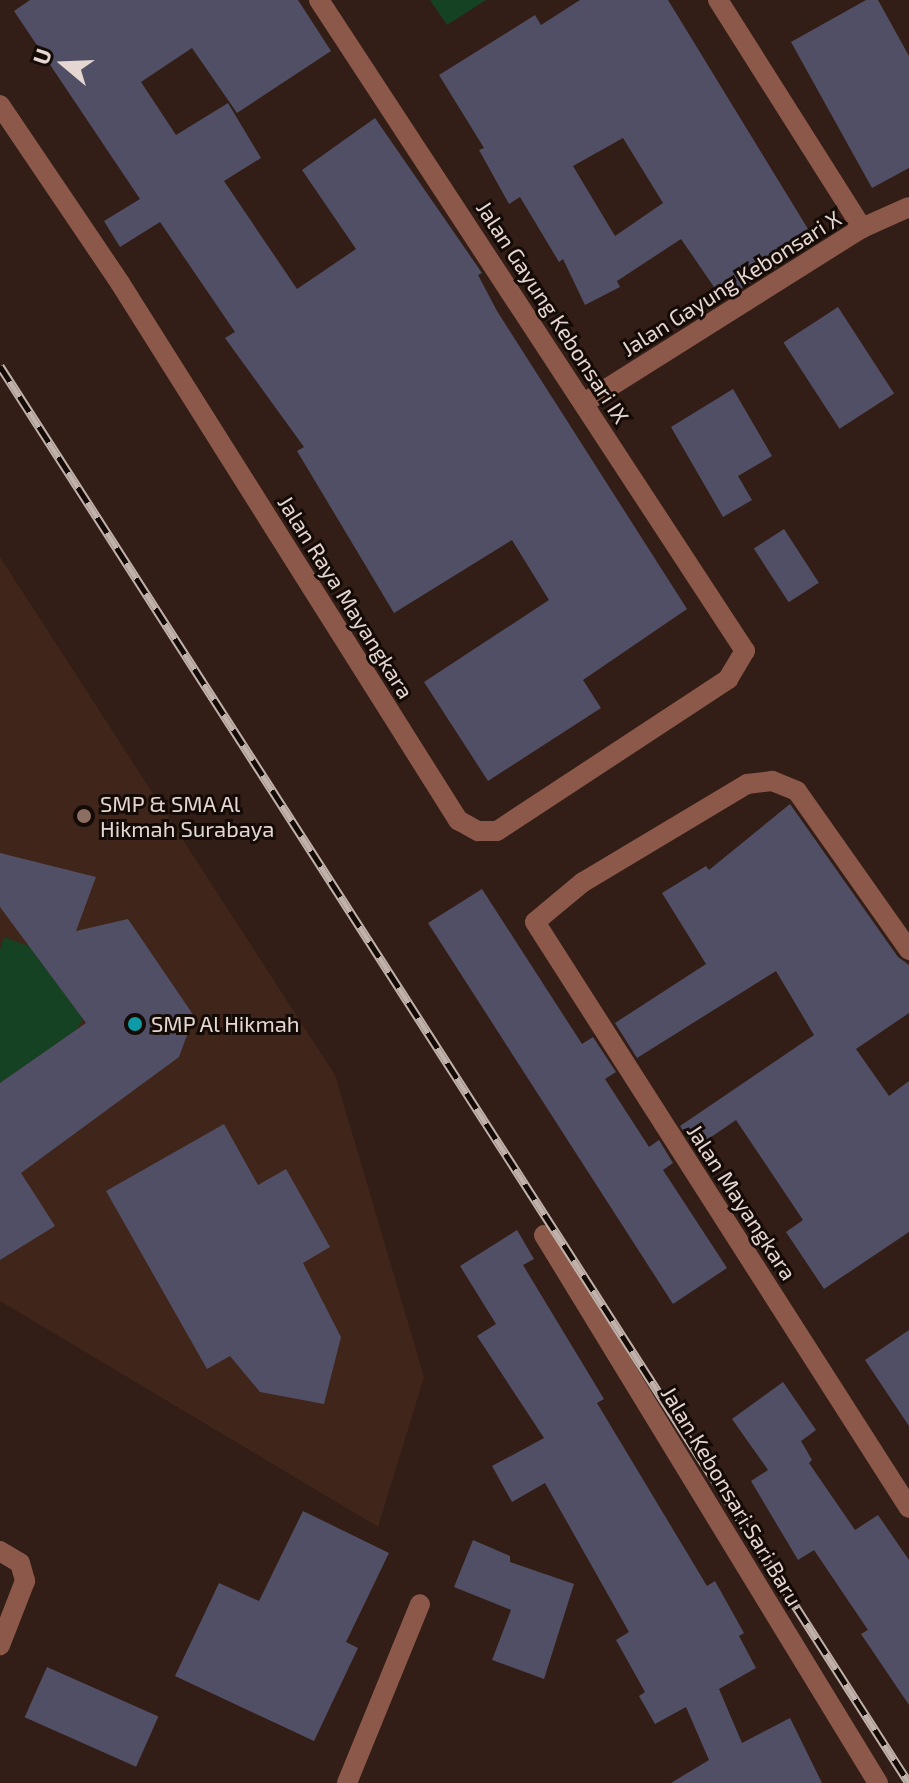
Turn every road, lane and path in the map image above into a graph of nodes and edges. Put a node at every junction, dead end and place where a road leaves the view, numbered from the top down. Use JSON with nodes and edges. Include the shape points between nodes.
{"nodes":[{"id":1,"x":319,"y":0,"type":"edge"},
{"id":2,"x":718,"y":0,"type":"edge"},
{"id":3,"x":0,"y":105,"type":"edge"},
{"id":4,"x":909,"y":207,"type":"edge"},
{"id":5,"x":862,"y":228,"type":"junction"},
{"id":6,"x":584,"y":403,"type":"junction"},
{"id":7,"x":745,"y":651,"type":"joint"},
{"id":8,"x":909,"y":950,"type":"edge"},
{"id":9,"x":544,"y":1235,"type":"dead end"},
{"id":10,"x":909,"y":1508,"type":"edge"},
{"id":11,"x":0,"y":1551,"type":"edge"},
{"id":12,"x":420,"y":1604,"type":"dead end"},
{"id":13,"x":0,"y":1645,"type":"edge"},
{"id":14,"x":347,"y":1783,"type":"edge"},
{"id":15,"x":878,"y":1783,"type":"edge"}],
"edges":[{"from":1,"to":6,"type":"street","name":"Jalan Gayung Kebonsari IX"},
{"from":2,"to":5,"type":"street","name":"Jalan Gayung Kebonsari X"},
{"from":3,"to":7,"type":"street","name":"Jalan Raya Mayangkara","via":[[120,283],[458,820],[478,831],[497,831],[728,679]]},
{"from":4,"to":5,"type":"street","name":"Jalan Gayung Kebonsari X"},
{"from":5,"to":6,"type":"street","name":"Jalan Gayung Kebonsari X"},
{"from":6,"to":7,"type":"street","name":"Jalan Gayung Kebonsari IX"},
{"from":8,"to":10,"type":"street","name":"Jalan Mayangkara","via":[[797,791],[772,781],[747,784],[583,882],[535,922]]},
{"from":9,"to":15,"type":"street","name":"Jalan Kebonsari Sari Baru"},
{"from":11,"to":13,"type":"street","via":[[20,1563],[25,1581]]},
{"from":12,"to":14,"type":"street"}]}
